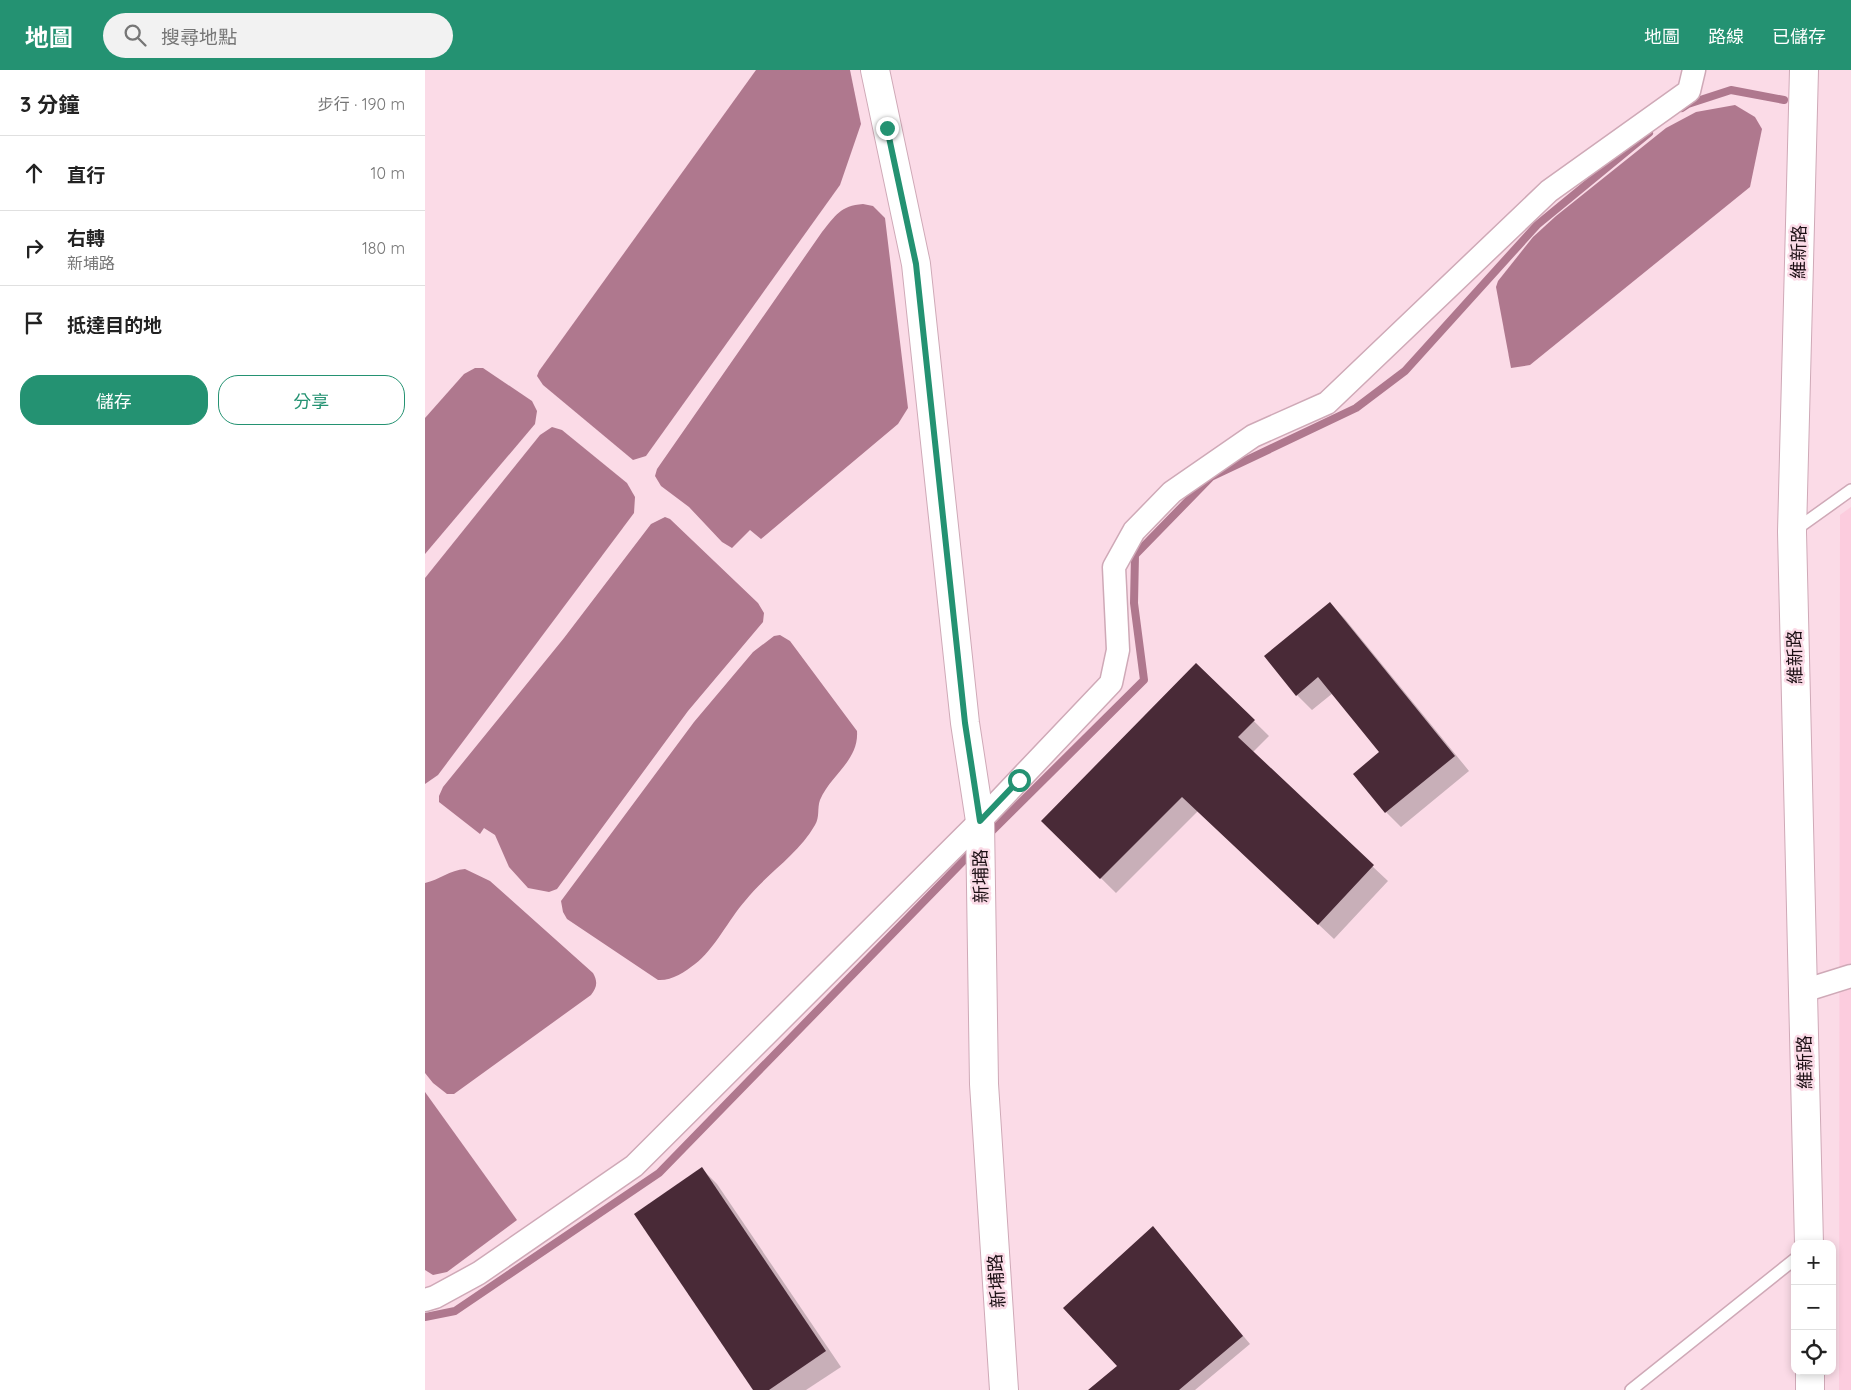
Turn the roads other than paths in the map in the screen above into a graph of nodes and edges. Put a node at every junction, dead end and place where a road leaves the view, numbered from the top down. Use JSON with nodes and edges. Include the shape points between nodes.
{"nodes":[{"id":1,"x":875,"y":70,"type":"edge"},
{"id":2,"x":1694,"y":70,"type":"edge"},
{"id":3,"x":1804,"y":70,"type":"edge"},
{"id":4,"x":1851,"y":490,"type":"edge"},
{"id":5,"x":1792,"y":532,"type":"junction"},
{"id":6,"x":980,"y":821,"type":"junction"},
{"id":7,"x":1851,"y":976,"type":"edge"},
{"id":8,"x":1803,"y":991,"type":"junction"},
{"id":9,"x":1809,"y":1240,"type":"edge"},
{"id":10,"x":1791,"y":1262,"type":"edge"},
{"id":11,"x":425,"y":1300,"type":"edge"},
{"id":12,"x":1810,"y":1375,"type":"edge"},
{"id":13,"x":1004,"y":1390,"type":"edge"},
{"id":14,"x":1631,"y":1390,"type":"edge"},
{"id":15,"x":1810,"y":1390,"type":"edge"}],
"edges":[{"from":1,"to":6,"type":"main road","name":"新埔路","via":[[916,264],[965,723]]},
{"from":2,"to":6,"type":"street","via":[[1689,91],[1549,191],[1327,403],[1253,436],[1172,492],[1134,531],[1114,567],[1118,650],[1111,683]]},
{"from":3,"to":5,"type":"main road","name":"維新路"},
{"from":4,"to":5,"type":"lane"},
{"from":5,"to":8,"type":"main road","name":"維新路"},
{"from":6,"to":11,"type":"street","via":[[634,1166],[479,1273]]},
{"from":6,"to":13,"type":"main road","name":"新埔路","via":[[984,1084]]},
{"from":7,"to":8,"type":"street"},
{"from":8,"to":9,"type":"main road","name":"維新路"},
{"from":10,"to":14,"type":"lane"},
{"from":12,"to":15,"type":"main road"}]}
